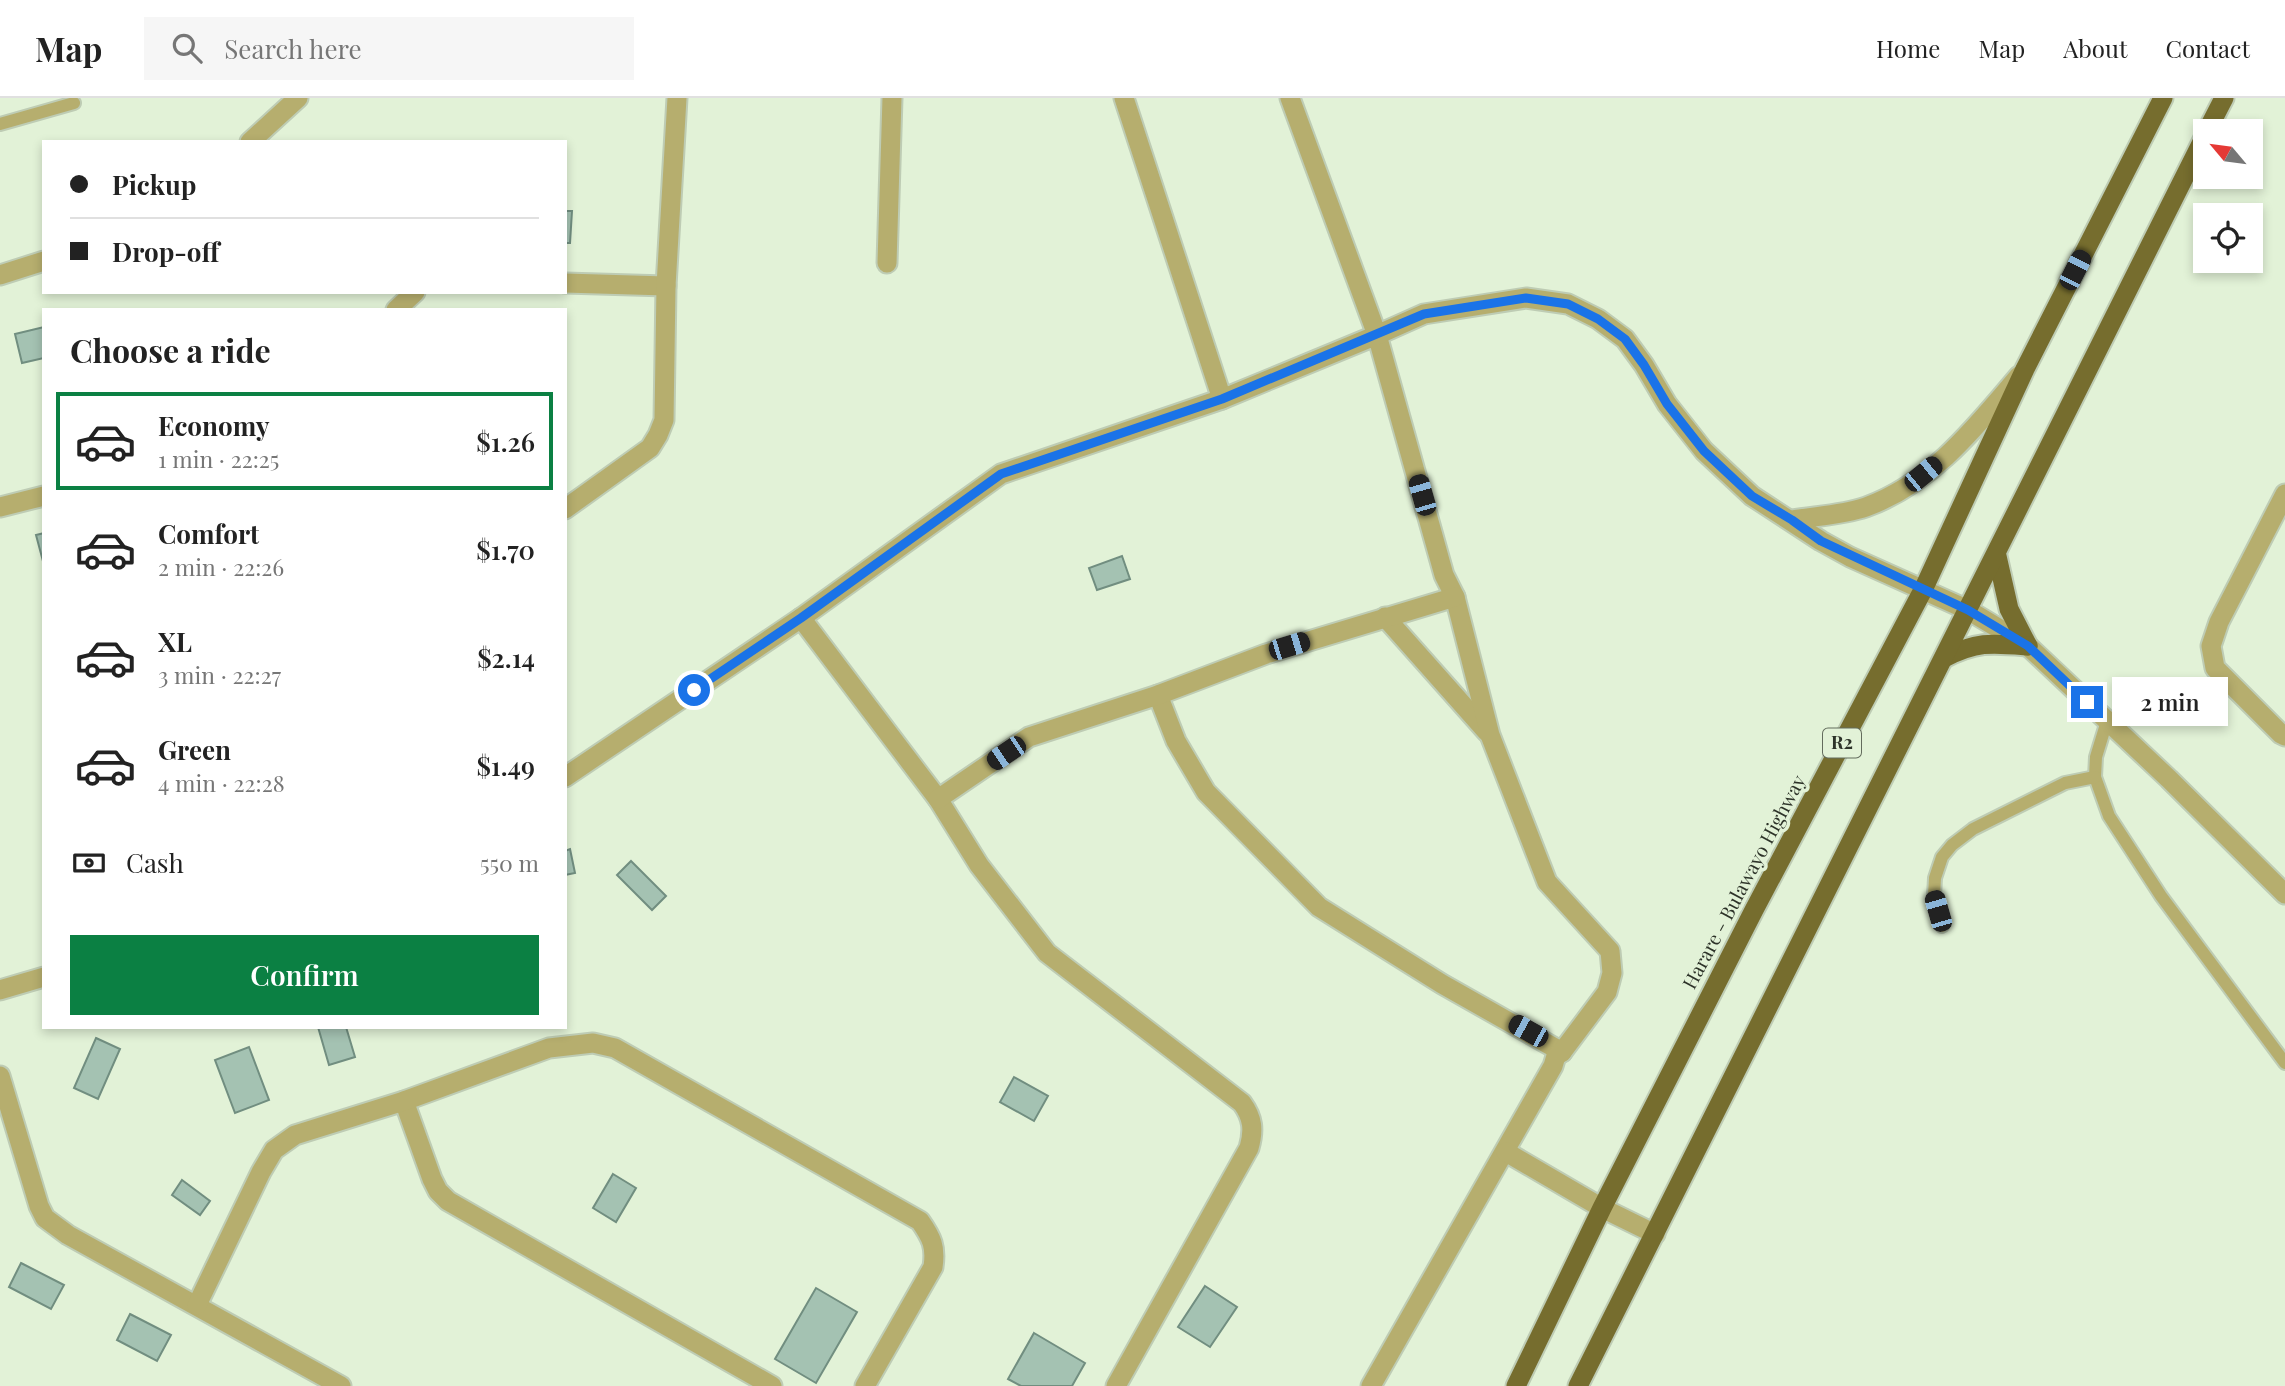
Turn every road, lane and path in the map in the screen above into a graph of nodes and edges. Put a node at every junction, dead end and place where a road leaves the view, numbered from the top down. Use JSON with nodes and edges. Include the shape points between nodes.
{"nodes":[{"id":1,"x":298,"y":98,"type":"edge"},
{"id":2,"x":677,"y":98,"type":"edge"},
{"id":3,"x":892,"y":98,"type":"edge"},
{"id":4,"x":1124,"y":98,"type":"edge"},
{"id":5,"x":1290,"y":98,"type":"edge"},
{"id":6,"x":2163,"y":98,"type":"edge"},
{"id":7,"x":2224,"y":98,"type":"edge"},
{"id":8,"x":74,"y":103,"type":"dead end"},
{"id":9,"x":2213,"y":119,"type":"edge"},
{"id":10,"x":0,"y":124,"type":"edge"},
{"id":11,"x":252,"y":140,"type":"edge"},
{"id":12,"x":2193,"y":160,"type":"edge"},
{"id":13,"x":42,"y":262,"type":"edge"},
{"id":14,"x":887,"y":263,"type":"dead end"},
{"id":15,"x":0,"y":275,"type":"edge"},
{"id":16,"x":567,"y":283,"type":"edge"},
{"id":17,"x":666,"y":286,"type":"junction"},
{"id":18,"x":413,"y":294,"type":"edge"},
{"id":19,"x":398,"y":308,"type":"edge"},
{"id":20,"x":1377,"y":335,"type":"junction"},
{"id":21,"x":2025,"y":369,"type":"junction"},
{"id":22,"x":1222,"y":399,"type":"junction"},
{"id":23,"x":2285,"y":494,"type":"edge"},
{"id":24,"x":42,"y":497,"type":"edge"},
{"id":25,"x":0,"y":508,"type":"edge"},
{"id":26,"x":567,"y":508,"type":"edge"},
{"id":27,"x":1792,"y":520,"type":"junction"},
{"id":28,"x":1997,"y":556,"type":"junction"},
{"id":29,"x":1923,"y":590,"type":"junction"},
{"id":30,"x":1455,"y":597,"type":"junction"},
{"id":31,"x":1968,"y":610,"type":"junction"},
{"id":32,"x":1385,"y":617,"type":"junction"},
{"id":33,"x":801,"y":618,"type":"junction"},
{"id":34,"x":2028,"y":646,"type":"junction"},
{"id":35,"x":1944,"y":658,"type":"junction"},
{"id":36,"x":1158,"y":695,"type":"junction"},
{"id":37,"x":2107,"y":721,"type":"junction"},
{"id":38,"x":1490,"y":735,"type":"junction"},
{"id":39,"x":2285,"y":736,"type":"edge"},
{"id":40,"x":567,"y":776,"type":"edge"},
{"id":41,"x":2095,"y":777,"type":"junction"},
{"id":42,"x":938,"y":799,"type":"junction"},
{"id":43,"x":2285,"y":894,"type":"edge"},
{"id":44,"x":1942,"y":926,"type":"dead end"},
{"id":45,"x":42,"y":978,"type":"edge"},
{"id":46,"x":0,"y":990,"type":"edge"},
{"id":47,"x":1562,"y":1052,"type":"junction"},
{"id":48,"x":2285,"y":1063,"type":"edge"},
{"id":49,"x":0,"y":1076,"type":"edge"},
{"id":50,"x":404,"y":1101,"type":"junction"},
{"id":51,"x":1506,"y":1152,"type":"junction"},
{"id":52,"x":1602,"y":1208,"type":"junction"},
{"id":53,"x":1655,"y":1234,"type":"junction"},
{"id":54,"x":197,"y":1305,"type":"junction"},
{"id":55,"x":341,"y":1386,"type":"edge"},
{"id":56,"x":772,"y":1386,"type":"edge"},
{"id":57,"x":865,"y":1386,"type":"edge"},
{"id":58,"x":1116,"y":1386,"type":"edge"},
{"id":59,"x":1371,"y":1386,"type":"edge"},
{"id":60,"x":1516,"y":1386,"type":"edge"},
{"id":61,"x":1578,"y":1386,"type":"edge"}],
"edges":[{"from":1,"to":11,"type":"street"},
{"from":2,"to":17,"type":"street"},
{"from":3,"to":14,"type":"street"},
{"from":4,"to":22,"type":"street"},
{"from":5,"to":20,"type":"street"},
{"from":6,"to":21,"type":"highway","name":"Harare - Bulawayo Highway","number":"R2"},
{"from":7,"to":9,"type":"highway"},
{"from":8,"to":10,"type":"lane"},
{"from":12,"to":28,"type":"highway","number":"R2"},
{"from":13,"to":15,"type":"street"},
{"from":16,"to":17,"type":"street"},
{"from":17,"to":26,"type":"street","via":[[664,420],[658,435],[650,448]]},
{"from":18,"to":19,"type":"street"},
{"from":20,"to":22,"type":"street"},
{"from":20,"to":27,"type":"street","via":[[1424,314],[1526,298],[1568,304],[1625,339],[1704,451],[1752,496]]},
{"from":20,"to":30,"type":"street","via":[[1444,575]]},
{"from":21,"to":27,"type":"street","via":[[1964,441],[1902,491],[1864,508]]},
{"from":21,"to":29,"type":"highway","name":"Harare - Bulawayo Highway","number":"R2"},
{"from":22,"to":33,"type":"street","via":[[1001,474]]},
{"from":23,"to":39,"type":"street","via":[[2211,646],[2216,668]]},
{"from":24,"to":25,"type":"street"},
{"from":27,"to":29,"type":"street","via":[[1840,551]]},
{"from":28,"to":31,"type":"highway","number":"R2"},
{"from":28,"to":34,"type":"highway","via":[[2009,609]]},
{"from":29,"to":31,"type":"street"},
{"from":29,"to":52,"type":"highway","name":"Harare - Bulawayo Highway","number":"R2"},
{"from":30,"to":32,"type":"street"},
{"from":30,"to":38,"type":"street"},
{"from":31,"to":34,"type":"street"},
{"from":31,"to":35,"type":"highway","number":"R2"},
{"from":32,"to":36,"type":"street","via":[[1266,654]]},
{"from":32,"to":38,"type":"street"},
{"from":33,"to":40,"type":"street"},
{"from":33,"to":42,"type":"street"},
{"from":34,"to":35,"type":"highway","via":[[1990,643],[1966,647]]},
{"from":34,"to":37,"type":"street"},
{"from":35,"to":53,"type":"highway","number":"R2"},
{"from":36,"to":42,"type":"street","via":[[1029,737]]},
{"from":36,"to":47,"type":"street","via":[[1176,741],[1206,792],[1319,907]]},
{"from":37,"to":41,"type":"lane"},
{"from":37,"to":43,"type":"street"},
{"from":38,"to":47,"type":"street","via":[[1547,882],[1610,951],[1612,973],[1607,992]]},
{"from":41,"to":44,"type":"lane","via":[[2065,783],[1973,829],[1952,845],[1935,878],[1934,896]]},
{"from":41,"to":48,"type":"lane","via":[[2109,816],[2161,896]]},
{"from":42,"to":58,"type":"street","via":[[979,864],[1047,953],[1242,1103],[1252,1122],[1250,1148]]},
{"from":45,"to":46,"type":"street"},
{"from":47,"to":51,"type":"street"},
{"from":49,"to":54,"type":"street","via":[[45,1218],[68,1236]]},
{"from":50,"to":54,"type":"street","via":[[295,1135],[274,1150]]},
{"from":50,"to":56,"type":"street","via":[[432,1179],[448,1201]]},
{"from":50,"to":57,"type":"street","via":[[549,1048],[593,1043],[615,1048],[920,1221],[936,1251],[933,1267]]},
{"from":51,"to":52,"type":"street"},
{"from":51,"to":59,"type":"street"},
{"from":52,"to":53,"type":"street"},
{"from":52,"to":60,"type":"highway","name":"Harare - Bulawayo Highway","number":"R2"},
{"from":53,"to":61,"type":"highway","number":"R2"},
{"from":54,"to":55,"type":"street"}]}
